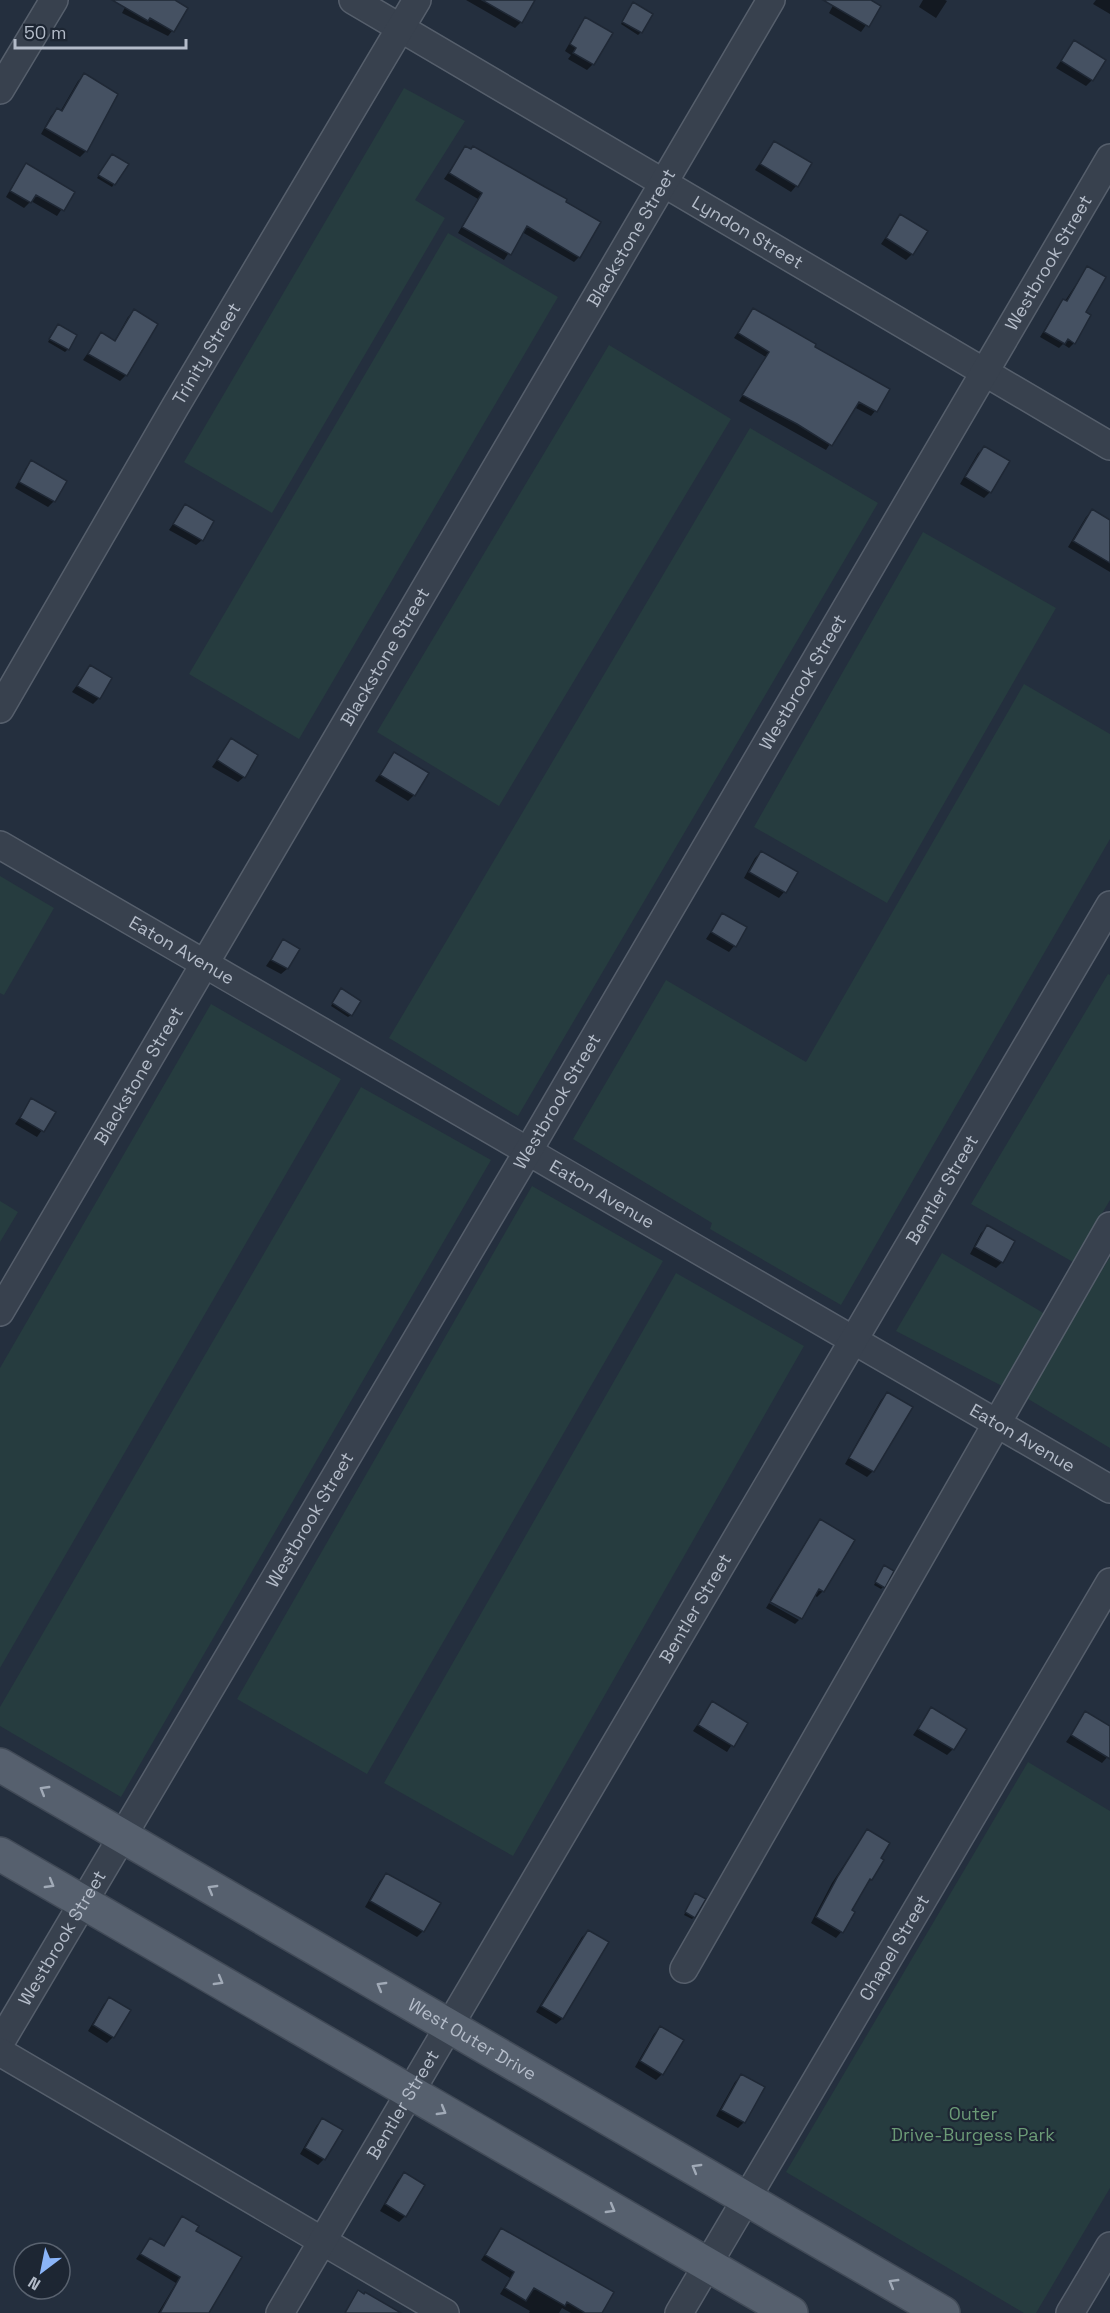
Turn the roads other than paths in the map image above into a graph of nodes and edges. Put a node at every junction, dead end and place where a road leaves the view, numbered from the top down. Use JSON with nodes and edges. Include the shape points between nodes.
{"nodes":[{"id":1,"x":54,"y":0,"type":"edge"},
{"id":2,"x":353,"y":0,"type":"edge"},
{"id":3,"x":417,"y":0,"type":"edge"},
{"id":4,"x":771,"y":0,"type":"edge"},
{"id":5,"x":402,"y":28,"type":"junction"},
{"id":6,"x":0,"y":90,"type":"edge"},
{"id":7,"x":1110,"y":158,"type":"edge"},
{"id":8,"x":664,"y":183,"type":"junction"},
{"id":9,"x":984,"y":373,"type":"junction"},
{"id":10,"x":1110,"y":446,"type":"edge"},
{"id":11,"x":0,"y":709,"type":"edge"},
{"id":12,"x":0,"y":844,"type":"edge"},
{"id":13,"x":1110,"y":905,"type":"edge"},
{"id":14,"x":204,"y":963,"type":"junction"},
{"id":15,"x":528,"y":1151,"type":"junction"},
{"id":16,"x":1110,"y":1226,"type":"edge"},
{"id":17,"x":0,"y":1311,"type":"edge"},
{"id":18,"x":854,"y":1341,"type":"junction"},
{"id":19,"x":998,"y":1424,"type":"junction"},
{"id":20,"x":1110,"y":1489,"type":"edge"},
{"id":21,"x":1110,"y":1582,"type":"edge"},
{"id":22,"x":0,"y":1764,"type":"edge"},
{"id":23,"x":122,"y":1836,"type":"junction"},
{"id":24,"x":0,"y":1854,"type":"edge"},
{"id":25,"x":82,"y":1902,"type":"junction"},
{"id":26,"x":684,"y":1969,"type":"dead end"},
{"id":27,"x":451,"y":2026,"type":"junction"},
{"id":28,"x":0,"y":2043,"type":"edge"},
{"id":29,"x":0,"y":2052,"type":"edge"},
{"id":30,"x":411,"y":2092,"type":"junction"},
{"id":31,"x":746,"y":2197,"type":"junction"},
{"id":32,"x":323,"y":2242,"type":"junction"},
{"id":33,"x":1110,"y":2246,"type":"edge"},
{"id":34,"x":707,"y":2265,"type":"junction"},
{"id":35,"x":280,"y":2313,"type":"edge"},
{"id":36,"x":445,"y":2313,"type":"edge"},
{"id":37,"x":679,"y":2313,"type":"edge"},
{"id":38,"x":791,"y":2313,"type":"edge"},
{"id":39,"x":943,"y":2313,"type":"edge"},
{"id":40,"x":1070,"y":2313,"type":"edge"}],
"edges":[{"from":1,"to":6,"type":"street"},
{"from":2,"to":5,"type":"street","name":"Lyndon Street"},
{"from":3,"to":5,"type":"street","name":"Trinity Street"},
{"from":4,"to":8,"type":"street","name":"Blackstone Street"},
{"from":5,"to":8,"type":"street","name":"Lyndon Street"},
{"from":5,"to":11,"type":"street","name":"Trinity Street"},
{"from":7,"to":9,"type":"street","name":"Westbrook Street"},
{"from":8,"to":9,"type":"street","name":"Lyndon Street"},
{"from":8,"to":14,"type":"street","name":"Blackstone Street"},
{"from":9,"to":10,"type":"street","name":"Lyndon Street"},
{"from":9,"to":15,"type":"street","name":"Westbrook Street"},
{"from":12,"to":14,"type":"street","name":"Eaton Avenue"},
{"from":13,"to":18,"type":"street","name":"Bentler Street"},
{"from":14,"to":15,"type":"street","name":"Eaton Avenue"},
{"from":14,"to":17,"type":"street","name":"Blackstone Street"},
{"from":15,"to":18,"type":"street","name":"Eaton Avenue"},
{"from":15,"to":23,"type":"street","name":"Westbrook Street"},
{"from":16,"to":19,"type":"street"},
{"from":18,"to":19,"type":"street","name":"Eaton Avenue"},
{"from":18,"to":27,"type":"street","name":"Bentler Street"},
{"from":19,"to":20,"type":"street","name":"Eaton Avenue"},
{"from":19,"to":26,"type":"street"},
{"from":21,"to":31,"type":"street","name":"Chapel Street"},
{"from":23,"to":22,"type":"main road","name":"West Outer Drive","one_way":true},
{"from":23,"to":25,"type":"street","name":"Westbrook Street"},
{"from":27,"to":23,"type":"main road","name":"West Outer Drive","one_way":true},
{"from":24,"to":25,"type":"main road","one_way":true},
{"from":25,"to":28,"type":"street","name":"Westbrook Street"},
{"from":25,"to":30,"type":"main road","one_way":true},
{"from":27,"to":30,"type":"street","name":"Bentler Street"},
{"from":31,"to":27,"type":"main road","name":"West Outer Drive","one_way":true},
{"from":29,"to":32,"type":"street"},
{"from":30,"to":32,"type":"street","name":"Bentler Street"},
{"from":30,"to":34,"type":"main road","one_way":true},
{"from":31,"to":34,"type":"street","name":"Chapel Street"},
{"from":39,"to":31,"type":"main road","name":"West Outer Drive","one_way":true},
{"from":32,"to":35,"type":"street","name":"Bentler Street"},
{"from":32,"to":36,"type":"street"},
{"from":33,"to":40,"type":"street"},
{"from":34,"to":37,"type":"street","name":"Chapel Street"},
{"from":34,"to":38,"type":"main road"}]}
